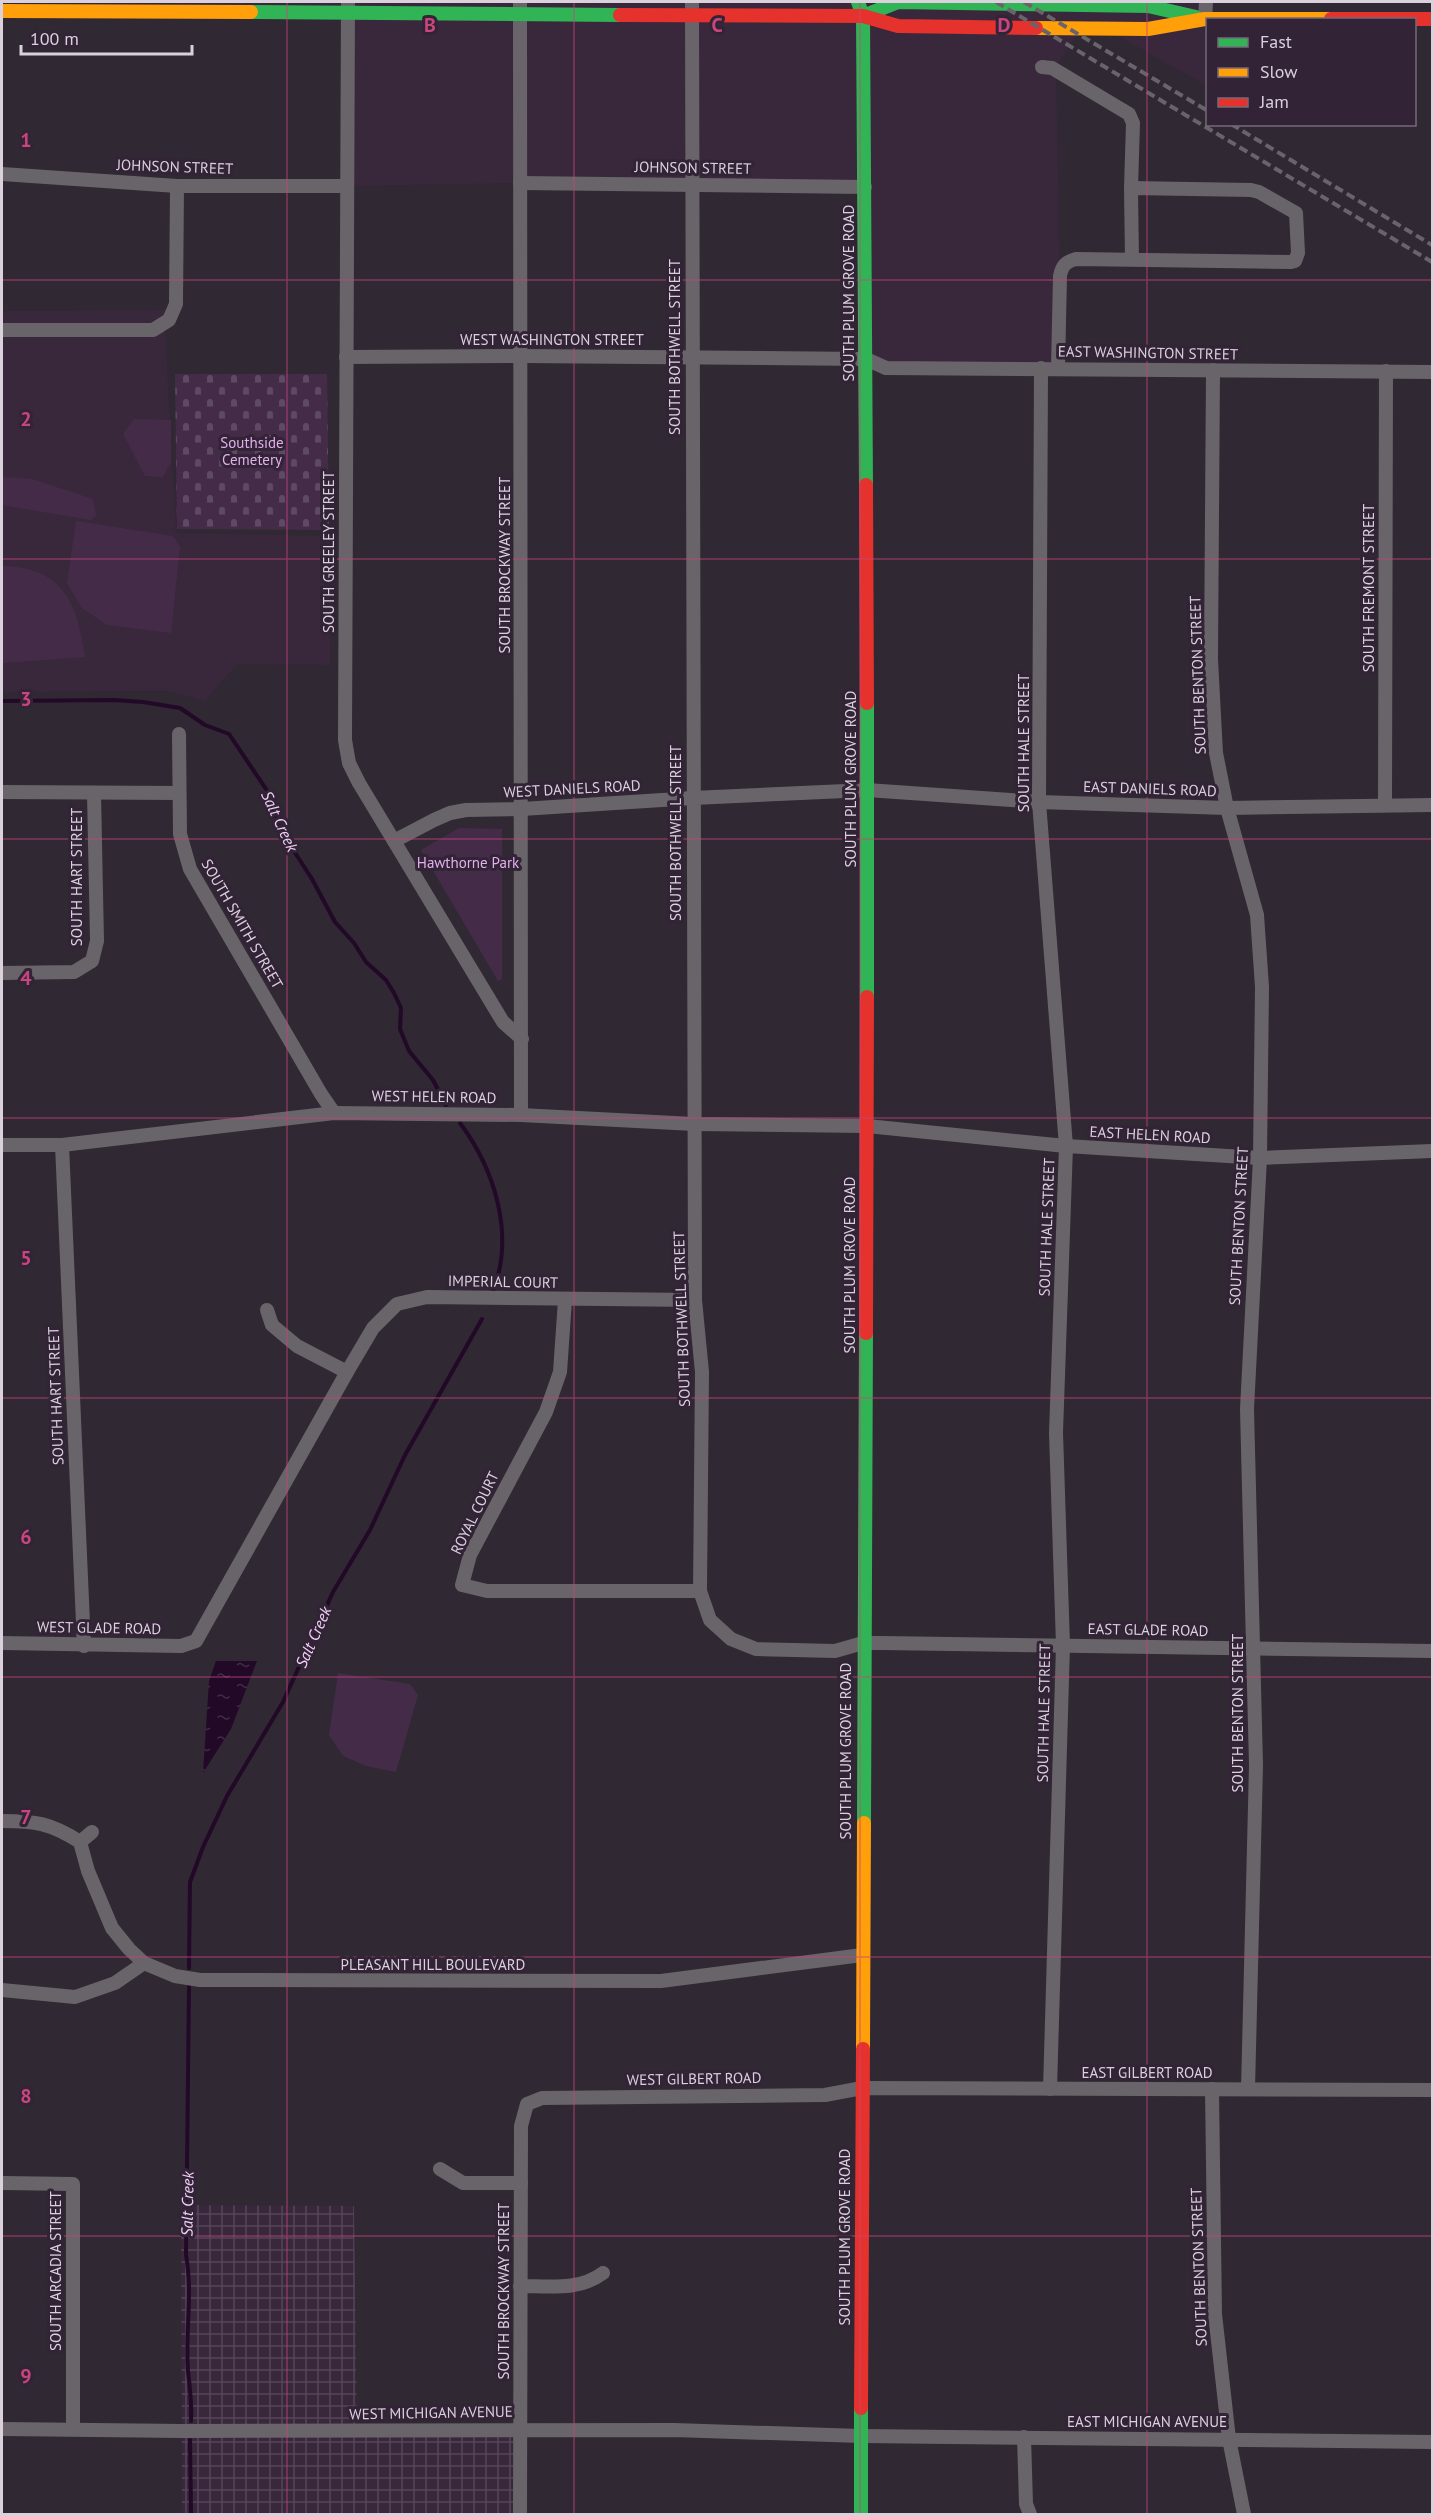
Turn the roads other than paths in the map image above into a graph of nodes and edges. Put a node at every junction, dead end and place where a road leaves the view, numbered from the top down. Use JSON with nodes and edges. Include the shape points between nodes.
{"nodes":[{"id":1,"x":858,"y":2,"type":"edge"},
{"id":2,"x":871,"y":2,"type":"edge"},
{"id":3,"x":1206,"y":2,"type":"edge"},
{"id":4,"x":176,"y":7,"type":"edge"},
{"id":5,"x":348,"y":7,"type":"edge"},
{"id":6,"x":520,"y":8,"type":"edge"},
{"id":7,"x":692,"y":8,"type":"edge"},
{"id":8,"x":2,"y":11,"type":"edge"},
{"id":9,"x":863,"y":16,"type":"junction"},
{"id":10,"x":1205,"y":19,"type":"junction"},
{"id":11,"x":1416,"y":19,"type":"edge"},
{"id":12,"x":1432,"y":19,"type":"edge"},
{"id":13,"x":1042,"y":67,"type":"dead end"},
{"id":14,"x":2,"y":174,"type":"edge"},
{"id":15,"x":519,"y":183,"type":"junction"},
{"id":16,"x":693,"y":184,"type":"junction"},
{"id":17,"x":177,"y":186,"type":"junction"},
{"id":18,"x":347,"y":186,"type":"junction"},
{"id":19,"x":865,"y":187,"type":"junction"},
{"id":20,"x":1131,"y":189,"type":"junction"},
{"id":21,"x":1132,"y":260,"type":"junction"},
{"id":22,"x":2,"y":330,"type":"edge"},
{"id":23,"x":520,"y":356,"type":"junction"},
{"id":24,"x":346,"y":357,"type":"junction"},
{"id":25,"x":692,"y":357,"type":"junction"},
{"id":26,"x":866,"y":359,"type":"junction"},
{"id":27,"x":1041,"y":368,"type":"junction"},
{"id":28,"x":1058,"y":368,"type":"junction"},
{"id":29,"x":1213,"y":370,"type":"junction"},
{"id":30,"x":1386,"y":371,"type":"junction"},
{"id":31,"x":1432,"y":372,"type":"edge"},
{"id":32,"x":179,"y":734,"type":"dead end"},
{"id":33,"x":867,"y":790,"type":"junction"},
{"id":34,"x":2,"y":792,"type":"edge"},
{"id":35,"x":94,"y":793,"type":"junction"},
{"id":36,"x":178,"y":793,"type":"junction"},
{"id":37,"x":693,"y":798,"type":"junction"},
{"id":38,"x":1040,"y":802,"type":"junction"},
{"id":39,"x":1385,"y":805,"type":"junction"},
{"id":40,"x":1432,"y":805,"type":"edge"},
{"id":41,"x":1227,"y":808,"type":"junction"},
{"id":42,"x":522,"y":809,"type":"junction"},
{"id":43,"x":394,"y":841,"type":"junction"},
{"id":44,"x":2,"y":973,"type":"edge"},
{"id":45,"x":522,"y":1039,"type":"junction"},
{"id":46,"x":334,"y":1113,"type":"junction"},
{"id":47,"x":521,"y":1115,"type":"junction"},
{"id":48,"x":694,"y":1124,"type":"junction"},
{"id":49,"x":867,"y":1126,"type":"junction"},
{"id":50,"x":2,"y":1145,"type":"edge"},
{"id":51,"x":62,"y":1145,"type":"junction"},
{"id":52,"x":1066,"y":1146,"type":"junction"},
{"id":53,"x":1432,"y":1151,"type":"edge"},
{"id":54,"x":1260,"y":1158,"type":"junction"},
{"id":55,"x":565,"y":1300,"type":"junction"},
{"id":56,"x":695,"y":1300,"type":"junction"},
{"id":57,"x":267,"y":1310,"type":"dead end"},
{"id":58,"x":346,"y":1372,"type":"junction"},
{"id":59,"x":700,"y":1591,"type":"junction"},
{"id":60,"x":196,"y":1641,"type":"joint"},
{"id":61,"x":2,"y":1643,"type":"edge"},
{"id":62,"x":863,"y":1643,"type":"junction"},
{"id":63,"x":1063,"y":1645,"type":"junction"},
{"id":64,"x":84,"y":1646,"type":"junction"},
{"id":65,"x":1255,"y":1649,"type":"junction"},
{"id":66,"x":1432,"y":1651,"type":"edge"},
{"id":67,"x":2,"y":1821,"type":"edge"},
{"id":68,"x":92,"y":1832,"type":"dead end"},
{"id":69,"x":80,"y":1842,"type":"junction"},
{"id":70,"x":862,"y":1955,"type":"junction"},
{"id":71,"x":144,"y":1963,"type":"junction"},
{"id":72,"x":2,"y":1990,"type":"edge"},
{"id":73,"x":862,"y":2088,"type":"junction"},
{"id":74,"x":1050,"y":2089,"type":"junction"},
{"id":75,"x":1212,"y":2089,"type":"junction"},
{"id":76,"x":1248,"y":2089,"type":"junction"},
{"id":77,"x":1432,"y":2090,"type":"edge"},
{"id":78,"x":527,"y":2103,"type":"joint"},
{"id":79,"x":440,"y":2169,"type":"dead end"},
{"id":80,"x":2,"y":2183,"type":"edge"},
{"id":81,"x":521,"y":2183,"type":"junction"},
{"id":82,"x":603,"y":2273,"type":"dead end"},
{"id":83,"x":520,"y":2286,"type":"junction"},
{"id":84,"x":2,"y":2428,"type":"edge"},
{"id":85,"x":73,"y":2429,"type":"junction"},
{"id":86,"x":520,"y":2429,"type":"junction"},
{"id":87,"x":861,"y":2436,"type":"junction"},
{"id":88,"x":1024,"y":2437,"type":"junction"},
{"id":89,"x":1228,"y":2439,"type":"junction"},
{"id":90,"x":1432,"y":2442,"type":"edge"},
{"id":91,"x":520,"y":2514,"type":"edge"},
{"id":92,"x":861,"y":2514,"type":"edge"},
{"id":93,"x":1030,"y":2514,"type":"edge"},
{"id":94,"x":1244,"y":2514,"type":"edge"}],
"edges":[{"from":1,"to":9,"type":"main road"},
{"from":2,"to":9,"type":"main road"},
{"from":3,"to":10,"type":"street"},
{"from":4,"to":5,"type":"main road"},
{"from":4,"to":8,"type":"main road"},
{"from":5,"to":6,"type":"main road"},
{"from":5,"to":18,"type":"street","name":"SOUTH GREELEY STREET"},
{"from":6,"to":7,"type":"main road"},
{"from":6,"to":15,"type":"street","name":"SOUTH BROCKWAY STREET"},
{"from":7,"to":9,"type":"main road"},
{"from":7,"to":16,"type":"street","name":"SOUTH BOTHWELL STREET"},
{"from":9,"to":10,"type":"main road","via":[[898,26],[1148,29]]},
{"from":9,"to":10,"type":"main road","via":[[898,2],[1148,6]]},
{"from":9,"to":19,"type":"main road","name":"SOUTH PLUM GROVE ROAD"},
{"from":11,"to":12,"type":"main road"},
{"from":13,"to":20,"type":"street","via":[[1052,68],[1129,114],[1133,123]]},
{"from":14,"to":17,"type":"street","name":"JOHNSON STREET"},
{"from":15,"to":16,"type":"street","name":"JOHNSON STREET"},
{"from":15,"to":23,"type":"street","name":"SOUTH BROCKWAY STREET"},
{"from":16,"to":19,"type":"street","name":"JOHNSON STREET"},
{"from":16,"to":25,"type":"street","name":"SOUTH BOTHWELL STREET"},
{"from":17,"to":18,"type":"street","name":"JOHNSON STREET"},
{"from":17,"to":22,"type":"street","via":[[176,304],[169,320],[153,330]]},
{"from":18,"to":24,"type":"street","name":"SOUTH GREELEY STREET"},
{"from":19,"to":26,"type":"main road","name":"SOUTH PLUM GROVE ROAD"},
{"from":20,"to":21,"type":"street"},
{"from":20,"to":21,"type":"street","via":[[1251,190],[1293,210],[1298,217],[1295,261]]},
{"from":21,"to":28,"type":"street","via":[[1076,259],[1062,267]]},
{"from":23,"to":24,"type":"street","name":"WEST WASHINGTON STREET"},
{"from":23,"to":25,"type":"street","name":"WEST WASHINGTON STREET"},
{"from":23,"to":42,"type":"street","name":"SOUTH BROCKWAY STREET"},
{"from":24,"to":43,"type":"street","name":"SOUTH GREELEY STREET","via":[[345,740],[349,763]]},
{"from":25,"to":26,"type":"street","name":"WEST WASHINGTON STREET"},
{"from":25,"to":37,"type":"street","name":"SOUTH BOTHWELL STREET"},
{"from":26,"to":27,"type":"street","name":"EAST WASHINGTON STREET","via":[[886,368]]},
{"from":26,"to":33,"type":"main road","name":"SOUTH PLUM GROVE ROAD"},
{"from":27,"to":28,"type":"street","name":"EAST WASHINGTON STREET"},
{"from":27,"to":38,"type":"street","name":"SOUTH HALE STREET"},
{"from":28,"to":29,"type":"street","name":"EAST WASHINGTON STREET"},
{"from":29,"to":30,"type":"street","name":"EAST WASHINGTON STREET"},
{"from":29,"to":41,"type":"street","name":"SOUTH BENTON STREET","via":[[1213,707],[1216,753]]},
{"from":30,"to":31,"type":"street","name":"EAST WASHINGTON STREET"},
{"from":30,"to":39,"type":"street","name":"SOUTH FREMONT STREET"},
{"from":32,"to":36,"type":"street","name":"SOUTH SMITH STREET"},
{"from":33,"to":37,"type":"street","name":"WEST DANIELS ROAD"},
{"from":33,"to":38,"type":"street","name":"EAST DANIELS ROAD"},
{"from":33,"to":49,"type":"main road","name":"SOUTH PLUM GROVE ROAD"},
{"from":34,"to":35,"type":"street"},
{"from":35,"to":36,"type":"street"},
{"from":35,"to":44,"type":"street","name":"SOUTH HART STREET","via":[[97,941],[92,962],[74,972]]},
{"from":36,"to":46,"type":"street","name":"SOUTH SMITH STREET","via":[[180,834],[190,869]]},
{"from":37,"to":42,"type":"street","name":"WEST DANIELS ROAD"},
{"from":37,"to":48,"type":"street","name":"SOUTH BOTHWELL STREET"},
{"from":38,"to":41,"type":"street","name":"EAST DANIELS ROAD"},
{"from":38,"to":52,"type":"street","name":"SOUTH HALE STREET"},
{"from":39,"to":40,"type":"street","name":"EAST DANIELS ROAD"},
{"from":39,"to":41,"type":"street","name":"EAST DANIELS ROAD"},
{"from":41,"to":54,"type":"street","name":"SOUTH BENTON STREET","via":[[1259,935]]},
{"from":42,"to":43,"type":"street","name":"WEST DANIELS ROAD","via":[[450,813]]},
{"from":42,"to":45,"type":"street","name":"SOUTH BROCKWAY STREET"},
{"from":43,"to":45,"type":"street","name":"SOUTH GREELEY STREET","via":[[503,1022]]},
{"from":45,"to":47,"type":"street","name":"SOUTH BROCKWAY STREET"},
{"from":46,"to":47,"type":"street","name":"WEST HELEN ROAD"},
{"from":46,"to":51,"type":"street","name":"WEST HELEN ROAD"},
{"from":47,"to":48,"type":"street","name":"WEST HELEN ROAD"},
{"from":48,"to":49,"type":"street","name":"WEST HELEN ROAD"},
{"from":48,"to":56,"type":"street","name":"SOUTH BOTHWELL STREET"},
{"from":49,"to":52,"type":"street","name":"EAST HELEN ROAD"},
{"from":49,"to":62,"type":"main road","name":"SOUTH PLUM GROVE ROAD"},
{"from":50,"to":51,"type":"street","name":"WEST HELEN ROAD"},
{"from":51,"to":64,"type":"street","name":"SOUTH HART STREET"},
{"from":52,"to":54,"type":"street","name":"EAST HELEN ROAD"},
{"from":52,"to":63,"type":"street","name":"SOUTH HALE STREET","via":[[1056,1433]]},
{"from":53,"to":54,"type":"street","name":"EAST HELEN ROAD"},
{"from":54,"to":65,"type":"street","name":"SOUTH BENTON STREET","via":[[1247,1408]]},
{"from":55,"to":56,"type":"street","name":"IMPERIAL COURT"},
{"from":55,"to":58,"type":"street","name":"IMPERIAL COURT","via":[[427,1297],[397,1304],[373,1328]]},
{"from":55,"to":59,"type":"street","name":"ROYAL COURT","via":[[560,1372],[546,1412],[470,1555],[462,1585],[487,1591]]},
{"from":56,"to":59,"type":"street","name":"SOUTH BOTHWELL STREET","via":[[702,1372]]},
{"from":57,"to":58,"type":"street","via":[[272,1325],[297,1346]]},
{"from":58,"to":60,"type":"street","name":"IMPERIAL COURT"},
{"from":59,"to":62,"type":"street","name":"SOUTH BOTHWELL STREET","via":[[710,1620],[731,1639],[756,1649],[835,1652]]},
{"from":60,"to":64,"type":"street","name":"WEST GLADE ROAD","via":[[181,1646]]},
{"from":61,"to":64,"type":"street","name":"WEST GLADE ROAD"},
{"from":62,"to":63,"type":"street","name":"EAST GLADE ROAD"},
{"from":62,"to":70,"type":"main road","name":"SOUTH PLUM GROVE ROAD"},
{"from":63,"to":65,"type":"street","name":"EAST GLADE ROAD"},
{"from":63,"to":74,"type":"street","name":"SOUTH HALE STREET"},
{"from":65,"to":66,"type":"street","name":"EAST GLADE ROAD"},
{"from":65,"to":76,"type":"street","name":"SOUTH BENTON STREET"},
{"from":67,"to":69,"type":"street","via":[[30,1821],[59,1828]]},
{"from":68,"to":69,"type":"street"},
{"from":69,"to":71,"type":"street","name":"PLEASANT HILL BOULEVARD","via":[[112,1928]]},
{"from":70,"to":71,"type":"street","name":"PLEASANT HILL BOULEVARD","via":[[689,1979],[594,1982],[200,1980],[175,1976]]},
{"from":70,"to":73,"type":"main road","name":"SOUTH PLUM GROVE ROAD"},
{"from":71,"to":72,"type":"street","via":[[115,1983],[75,1997]]},
{"from":73,"to":74,"type":"street","name":"EAST GILBERT ROAD"},
{"from":73,"to":78,"type":"street","name":"WEST GILBERT ROAD","via":[[825,2095],[542,2098]]},
{"from":73,"to":87,"type":"main road","name":"SOUTH PLUM GROVE ROAD"},
{"from":74,"to":75,"type":"street","name":"EAST GILBERT ROAD"},
{"from":75,"to":76,"type":"street","name":"EAST GILBERT ROAD"},
{"from":75,"to":89,"type":"street","name":"SOUTH BENTON STREET","via":[[1215,2314]]},
{"from":76,"to":77,"type":"street","name":"EAST GILBERT ROAD"},
{"from":78,"to":81,"type":"street","name":"SOUTH BROCKWAY STREET","via":[[521,2126]]},
{"from":79,"to":81,"type":"street","via":[[463,2183]]},
{"from":80,"to":85,"type":"street","name":"SOUTH ARCADIA STREET","via":[[73,2184]]},
{"from":81,"to":83,"type":"street","name":"SOUTH BROCKWAY STREET"},
{"from":82,"to":83,"type":"street","via":[[579,2286]]},
{"from":83,"to":86,"type":"street","name":"SOUTH BROCKWAY STREET"},
{"from":84,"to":85,"type":"street","name":"WEST MICHIGAN AVENUE"},
{"from":85,"to":86,"type":"street","name":"WEST MICHIGAN AVENUE"},
{"from":86,"to":87,"type":"street","name":"WEST MICHIGAN AVENUE"},
{"from":86,"to":91,"type":"street","name":"SOUTH BROCKWAY STREET"},
{"from":87,"to":88,"type":"street","name":"EAST MICHIGAN AVENUE"},
{"from":87,"to":92,"type":"main road","name":"SOUTH PLUM GROVE ROAD"},
{"from":88,"to":89,"type":"street","name":"EAST MICHIGAN AVENUE"},
{"from":88,"to":93,"type":"street","via":[[1026,2505]]},
{"from":89,"to":90,"type":"street","name":"EAST MICHIGAN AVENUE"},
{"from":89,"to":94,"type":"street","name":"SOUTH BENTON STREET"}]}
